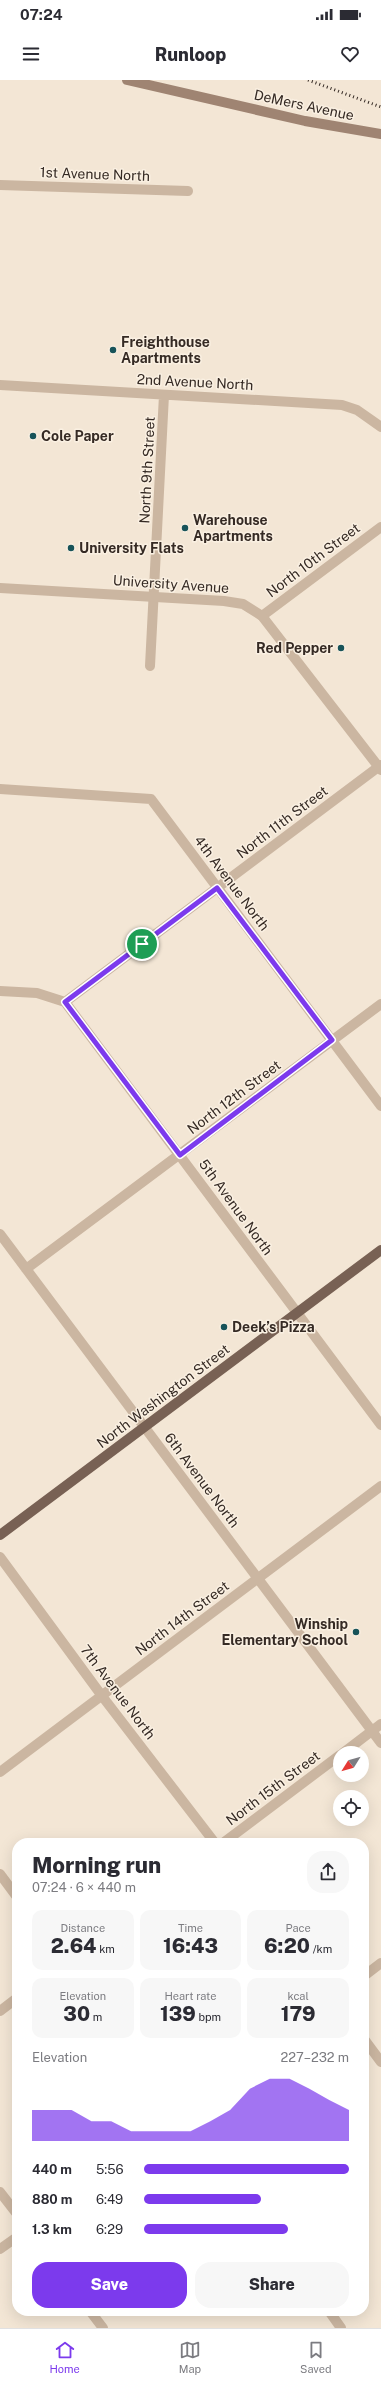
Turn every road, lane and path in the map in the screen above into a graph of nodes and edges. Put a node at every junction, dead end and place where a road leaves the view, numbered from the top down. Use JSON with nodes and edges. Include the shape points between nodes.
{"nodes":[{"id":1,"x":127,"y":80,"type":"edge"},
{"id":2,"x":381,"y":134,"type":"edge"},
{"id":3,"x":0,"y":186,"type":"edge"},
{"id":4,"x":188,"y":191,"type":"dead end"},
{"id":5,"x":0,"y":385,"type":"edge"},
{"id":6,"x":164,"y":395,"type":"junction"},
{"id":7,"x":381,"y":427,"type":"edge"},
{"id":8,"x":381,"y":527,"type":"edge"},
{"id":9,"x":0,"y":588,"type":"edge"},
{"id":10,"x":154,"y":596,"type":"junction"},
{"id":11,"x":262,"y":616,"type":"junction"},
{"id":12,"x":150,"y":666,"type":"dead end"},
{"id":13,"x":380,"y":767,"type":"edge"},
{"id":14,"x":0,"y":789,"type":"edge"},
{"id":15,"x":217,"y":888,"type":"junction"},
{"id":16,"x":0,"y":991,"type":"edge"},
{"id":17,"x":65,"y":1002,"type":"junction"},
{"id":18,"x":381,"y":1004,"type":"edge"},
{"id":19,"x":332,"y":1040,"type":"junction"},
{"id":20,"x":381,"y":1106,"type":"edge"},
{"id":21,"x":180,"y":1155,"type":"junction"},
{"id":22,"x":0,"y":1234,"type":"edge"},
{"id":23,"x":381,"y":1250,"type":"edge"},
{"id":24,"x":26,"y":1269,"type":"junction"},
{"id":25,"x":297,"y":1313,"type":"junction"},
{"id":26,"x":381,"y":1425,"type":"edge"},
{"id":27,"x":145,"y":1427,"type":"junction"},
{"id":28,"x":381,"y":1486,"type":"edge"},
{"id":29,"x":0,"y":1535,"type":"edge"},
{"id":30,"x":0,"y":1557,"type":"edge"},
{"id":31,"x":258,"y":1578,"type":"junction"},
{"id":32,"x":102,"y":1696,"type":"junction"},
{"id":33,"x":381,"y":1724,"type":"edge"},
{"id":34,"x":372,"y":1731,"type":"junction"},
{"id":35,"x":381,"y":1743,"type":"edge"},
{"id":36,"x":352,"y":1746,"type":"edge"},
{"id":37,"x":333,"y":1760,"type":"edge"},
{"id":38,"x":0,"y":1772,"type":"edge"},
{"id":39,"x":211,"y":1838,"type":"edge"},
{"id":40,"x":230,"y":1838,"type":"edge"},
{"id":41,"x":0,"y":1874,"type":"edge"},
{"id":42,"x":12,"y":1890,"type":"edge"},
{"id":43,"x":381,"y":1963,"type":"edge"},
{"id":44,"x":369,"y":1972,"type":"edge"},
{"id":45,"x":12,"y":2002,"type":"edge"},
{"id":46,"x":0,"y":2011,"type":"edge"},
{"id":47,"x":369,"y":2046,"type":"edge"},
{"id":48,"x":381,"y":2062,"type":"edge"},
{"id":49,"x":0,"y":2192,"type":"edge"},
{"id":50,"x":12,"y":2208,"type":"edge"},
{"id":51,"x":12,"y":2240,"type":"edge"},
{"id":52,"x":0,"y":2249,"type":"edge"},
{"id":53,"x":94,"y":2316,"type":"edge"},
{"id":54,"x":333,"y":2316,"type":"edge"},
{"id":55,"x":103,"y":2328,"type":"edge"},
{"id":56,"x":342,"y":2328,"type":"edge"}],
"edges":[{"from":1,"to":2,"type":"main road","name":"DeMers Avenue","via":[[305,121]]},
{"from":3,"to":4,"type":"street","name":"1st Avenue North"},
{"from":5,"to":6,"type":"street","name":"2nd Avenue North"},
{"from":6,"to":7,"type":"street","name":"2nd Avenue North","via":[[342,405],[357,410]]},
{"from":6,"to":10,"type":"street","name":"North 9th Street"},
{"from":8,"to":11,"type":"street","name":"North 10th Street"},
{"from":9,"to":10,"type":"street","name":"University Avenue"},
{"from":10,"to":11,"type":"street","name":"University Avenue","via":[[224,600],[243,604]]},
{"from":10,"to":12,"type":"street","name":"North 9th Street"},
{"from":11,"to":13,"type":"street","name":"University Avenue"},
{"from":13,"to":15,"type":"street","name":"North 11th Street"},
{"from":14,"to":15,"type":"street","name":"4th Avenue North","via":[[151,799]]},
{"from":15,"to":17,"type":"street","name":"North 11th Street"},
{"from":15,"to":19,"type":"street","name":"4th Avenue North"},
{"from":16,"to":17,"type":"street","via":[[37,993]]},
{"from":17,"to":21,"type":"street","name":"5th Avenue North"},
{"from":18,"to":19,"type":"street","name":"North 12th Street"},
{"from":19,"to":20,"type":"street","name":"4th Avenue North"},
{"from":19,"to":21,"type":"street","name":"North 12th Street"},
{"from":21,"to":24,"type":"street","name":"North 12th Street"},
{"from":21,"to":25,"type":"street","name":"5th Avenue North"},
{"from":22,"to":24,"type":"street","name":"6th Avenue North"},
{"from":23,"to":25,"type":"main road","name":"North Washington Street"},
{"from":24,"to":27,"type":"street","name":"6th Avenue North"},
{"from":25,"to":26,"type":"street","name":"5th Avenue North"},
{"from":25,"to":27,"type":"main road","name":"North Washington Street"},
{"from":27,"to":29,"type":"main road","name":"North Washington Street"},
{"from":27,"to":31,"type":"street","name":"6th Avenue North"},
{"from":28,"to":31,"type":"street","name":"North 14th Street"},
{"from":30,"to":32,"type":"street","name":"7th Avenue North"},
{"from":31,"to":32,"type":"street","name":"North 14th Street"},
{"from":31,"to":34,"type":"street","name":"6th Avenue North"},
{"from":32,"to":38,"type":"street","name":"North 14th Street"},
{"from":32,"to":39,"type":"street","name":"7th Avenue North"},
{"from":33,"to":34,"type":"street"},
{"from":34,"to":35,"type":"street","name":"6th Avenue North"},
{"from":34,"to":36,"type":"street"},
{"from":37,"to":40,"type":"street","name":"North 15th Street"},
{"from":41,"to":42,"type":"street"},
{"from":43,"to":44,"type":"street"},
{"from":45,"to":46,"type":"street"},
{"from":47,"to":48,"type":"street"},
{"from":49,"to":50,"type":"street"},
{"from":51,"to":52,"type":"street"},
{"from":53,"to":55,"type":"street"},
{"from":54,"to":56,"type":"street"}]}
